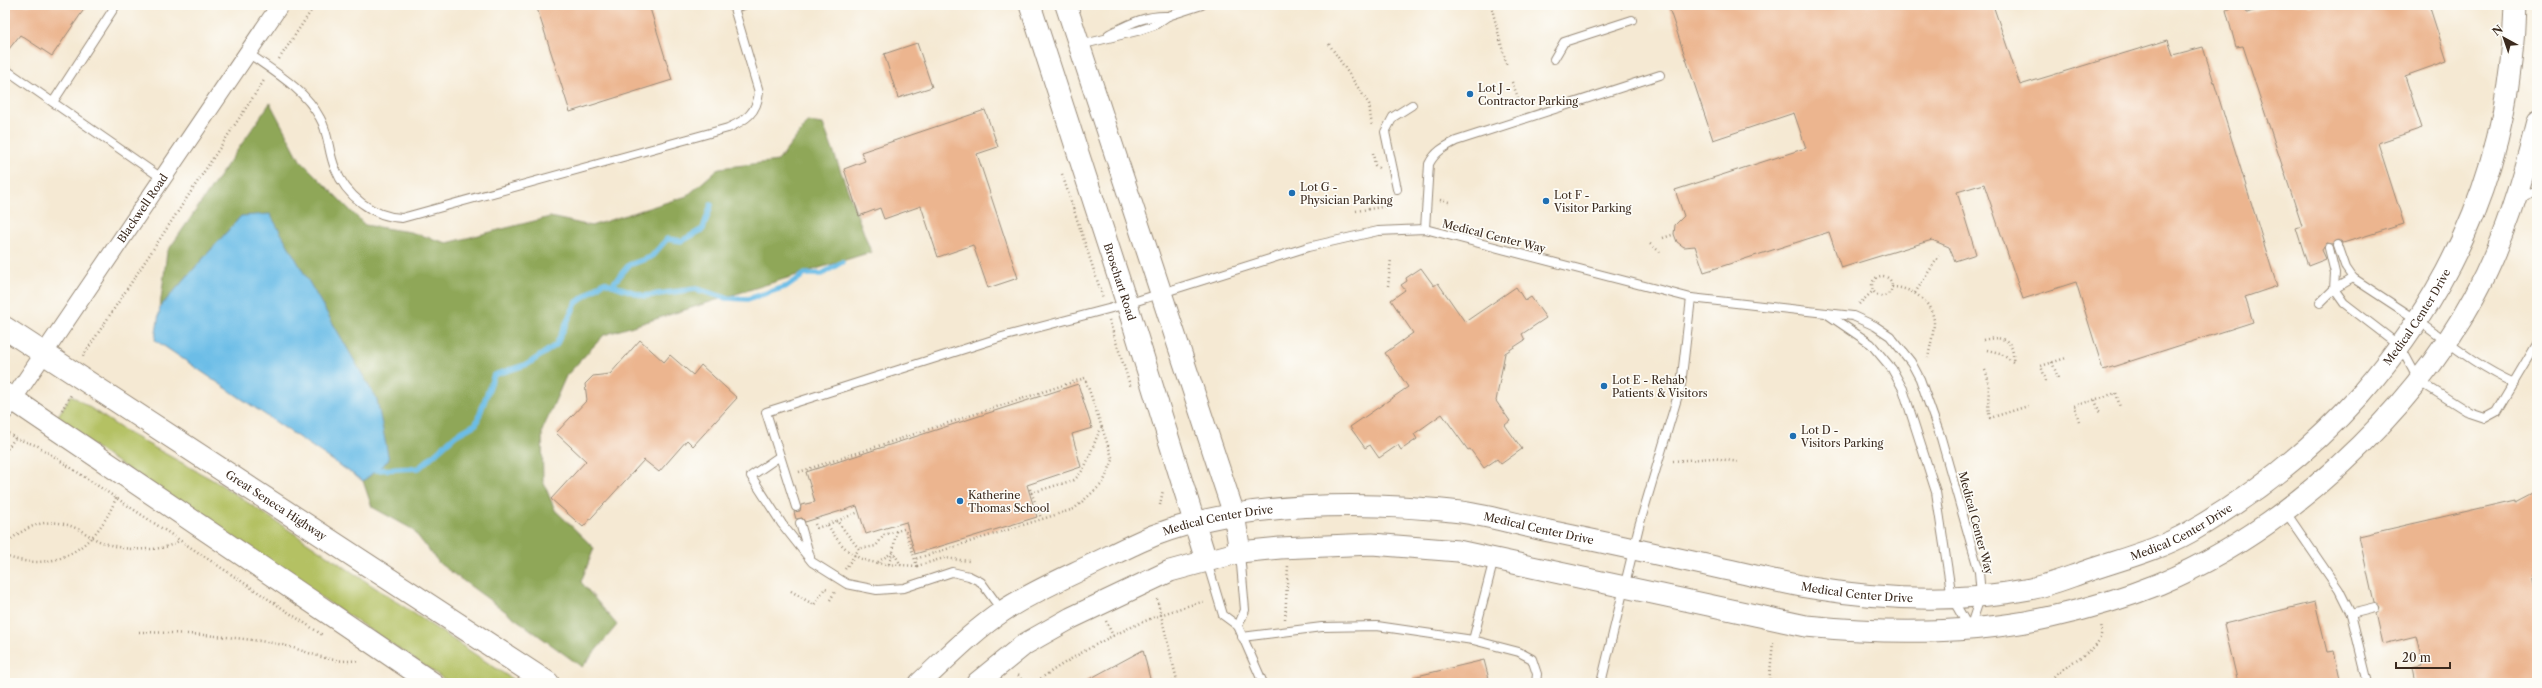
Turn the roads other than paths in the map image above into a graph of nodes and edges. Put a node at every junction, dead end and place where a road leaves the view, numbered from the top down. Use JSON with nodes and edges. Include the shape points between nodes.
{"nodes":[{"id":1,"x":116,"y":5,"type":"edge"},
{"id":2,"x":280,"y":5,"type":"edge"},
{"id":3,"x":744,"y":5,"type":"edge"},
{"id":4,"x":1030,"y":5,"type":"edge"},
{"id":5,"x":1066,"y":5,"type":"edge"},
{"id":6,"x":1202,"y":5,"type":"edge"},
{"id":7,"x":2515,"y":5,"type":"edge"},
{"id":8,"x":733,"y":7,"type":"edge"},
{"id":9,"x":1632,"y":20,"type":"dead end"},
{"id":10,"x":1078,"y":45,"type":"junction"},
{"id":11,"x":248,"y":53,"type":"junction"},
{"id":12,"x":1554,"y":59,"type":"dead end"},
{"id":13,"x":5,"y":69,"type":"edge"},
{"id":14,"x":1660,"y":75,"type":"dead end"},
{"id":15,"x":53,"y":102,"type":"junction"},
{"id":16,"x":1412,"y":105,"type":"dead end"},
{"id":17,"x":2537,"y":122,"type":"edge"},
{"id":18,"x":2534,"y":152,"type":"edge"},
{"id":19,"x":163,"y":179,"type":"junction"},
{"id":20,"x":1397,"y":189,"type":"dead end"},
{"id":21,"x":2537,"y":190,"type":"edge"},
{"id":22,"x":2515,"y":200,"type":"junction"},
{"id":23,"x":1425,"y":229,"type":"junction"},
{"id":24,"x":2338,"y":245,"type":"dead end"},
{"id":25,"x":2329,"y":248,"type":"dead end"},
{"id":26,"x":2353,"y":278,"type":"junction"},
{"id":27,"x":2334,"y":289,"type":"junction"},
{"id":28,"x":1160,"y":294,"type":"junction"},
{"id":29,"x":1691,"y":298,"type":"junction"},
{"id":30,"x":2320,"y":303,"type":"dead end"},
{"id":31,"x":1127,"y":304,"type":"junction"},
{"id":32,"x":1827,"y":313,"type":"junction"},
{"id":33,"x":2418,"y":321,"type":"junction"},
{"id":34,"x":5,"y":328,"type":"edge"},
{"id":35,"x":2537,"y":343,"type":"edge"},
{"id":36,"x":2446,"y":344,"type":"junction"},
{"id":37,"x":2400,"y":346,"type":"junction"},
{"id":38,"x":46,"y":353,"type":"junction"},
{"id":39,"x":2419,"y":381,"type":"junction"},
{"id":40,"x":2514,"y":382,"type":"junction"},
{"id":41,"x":7,"y":401,"type":"edge"},
{"id":42,"x":780,"y":456,"type":"junction"},
{"id":43,"x":796,"y":507,"type":"dead end"},
{"id":44,"x":2284,"y":510,"type":"junction"},
{"id":45,"x":1234,"y":514,"type":"junction"},
{"id":46,"x":800,"y":523,"type":"dead end"},
{"id":47,"x":1195,"y":524,"type":"junction"},
{"id":48,"x":1633,"y":549,"type":"junction"},
{"id":49,"x":1240,"y":552,"type":"junction"},
{"id":50,"x":1494,"y":559,"type":"junction"},
{"id":51,"x":1206,"y":560,"type":"junction"},
{"id":52,"x":812,"y":562,"type":"junction"},
{"id":53,"x":1625,"y":586,"type":"junction"},
{"id":54,"x":1982,"y":595,"type":"junction"},
{"id":55,"x":1952,"y":598,"type":"junction"},
{"id":56,"x":2375,"y":608,"type":"dead end"},
{"id":57,"x":1003,"y":611,"type":"junction"},
{"id":58,"x":2351,"y":614,"type":"junction"},
{"id":59,"x":1238,"y":626,"type":"junction"},
{"id":60,"x":1970,"y":629,"type":"junction"},
{"id":61,"x":1242,"y":637,"type":"junction"},
{"id":62,"x":1473,"y":640,"type":"junction"},
{"id":63,"x":432,"y":683,"type":"edge"},
{"id":64,"x":548,"y":683,"type":"edge"},
{"id":65,"x":920,"y":683,"type":"edge"},
{"id":66,"x":977,"y":683,"type":"edge"},
{"id":67,"x":1263,"y":683,"type":"edge"},
{"id":68,"x":1536,"y":683,"type":"edge"},
{"id":69,"x":1601,"y":683,"type":"edge"},
{"id":70,"x":2368,"y":683,"type":"edge"}],
"edges":[{"from":1,"to":15,"type":"lane"},
{"from":2,"to":11,"type":"street","name":"Blackwell Road"},
{"from":3,"to":8,"type":"lane"},
{"from":4,"to":31,"type":"street","name":"Broschart Road"},
{"from":5,"to":10,"type":"street"},
{"from":6,"to":10,"type":"lane","via":[[1168,16],[1155,25],[1137,31]]},
{"from":7,"to":33,"type":"street","name":"Medical Center Drive","via":[[2514,52],[2506,106],[2493,161],[2470,225],[2438,289]]},
{"from":8,"to":11,"type":"lane","via":[[759,92],[758,104],[752,114],[741,122],[728,128],[402,218],[375,212],[351,195],[335,168],[320,118],[296,88]]},
{"from":9,"to":12,"type":"lane","via":[[1564,42]]},
{"from":10,"to":28,"type":"street"},
{"from":11,"to":19,"type":"street","name":"Blackwell Road"},
{"from":13,"to":15,"type":"lane"},
{"from":14,"to":23,"type":"lane","via":[[1444,147],[1434,155],[1429,164]]},
{"from":15,"to":19,"type":"lane"},
{"from":16,"to":20,"type":"lane","via":[[1393,117],[1385,132]]},
{"from":17,"to":18,"type":"street"},
{"from":18,"to":22,"type":"street"},
{"from":19,"to":38,"type":"street","name":"Blackwell Road"},
{"from":21,"to":22,"type":"lane"},
{"from":22,"to":36,"type":"street","via":[[2503,235],[2475,296]]},
{"from":23,"to":28,"type":"lane","name":"Medical Center Way","via":[[1378,231],[1343,237]]},
{"from":23,"to":29,"type":"lane","name":"Medical Center Way"},
{"from":24,"to":26,"type":"lane","via":[[2346,268]]},
{"from":25,"to":27,"type":"lane","via":[[2335,273]]},
{"from":26,"to":27,"type":"lane"},
{"from":26,"to":33,"type":"lane"},
{"from":27,"to":30,"type":"lane"},
{"from":27,"to":37,"type":"lane","via":[[2344,303]]},
{"from":28,"to":31,"type":"lane","name":"Medical Center Way"},
{"from":28,"to":45,"type":"street"},
{"from":29,"to":32,"type":"lane","name":"Medical Center Way"},
{"from":29,"to":48,"type":"lane","via":[[1681,385]]},
{"from":31,"to":42,"type":"lane","name":"Medical Center Way","via":[[1002,337],[766,412]]},
{"from":31,"to":47,"type":"street","name":"Broschart Road"},
{"from":32,"to":54,"type":"lane","name":"Medical Center Way","via":[[1853,316],[1875,326],[1890,336],[1911,362],[1920,379],[1943,445],[1979,572]]},
{"from":32,"to":55,"type":"lane","name":"Medical Center Way","via":[[1871,344],[1892,369],[1903,389],[1936,492]]},
{"from":33,"to":36,"type":"lane"},
{"from":33,"to":37,"type":"street","name":"Medical Center Drive"},
{"from":34,"to":38,"type":"main road","name":"Great Seneca Highway"},
{"from":35,"to":40,"type":"lane"},
{"from":36,"to":39,"type":"street"},
{"from":36,"to":40,"type":"lane","via":[[2497,375]]},
{"from":37,"to":39,"type":"lane"},
{"from":37,"to":54,"type":"street","name":"Medical Center Drive","via":[[2350,406],[2323,432],[2262,484],[2187,533],[2145,552],[2034,588]]},
{"from":38,"to":41,"type":"street","name":"Blackwell Road"},
{"from":38,"to":64,"type":"main road","name":"Great Seneca Highway"},
{"from":39,"to":40,"type":"lane","via":[[2470,413],[2485,418],[2496,412]]},
{"from":39,"to":44,"type":"street","via":[[2370,435],[2326,478]]},
{"from":41,"to":63,"type":"main road"},
{"from":42,"to":43,"type":"lane"},
{"from":42,"to":52,"type":"lane","via":[[751,476],[782,524]]},
{"from":44,"to":58,"type":"lane","via":[[2327,569]]},
{"from":44,"to":60,"type":"street","via":[[2210,560],[2158,584],[2104,603],[2050,617]]},
{"from":45,"to":47,"type":"street","name":"Medical Center Drive"},
{"from":45,"to":48,"type":"street","name":"Medical Center Drive","via":[[1277,509],[1373,506],[1464,513]]},
{"from":45,"to":49,"type":"street"},
{"from":46,"to":52,"type":"lane"},
{"from":47,"to":51,"type":"street","name":"Broschart Road"},
{"from":47,"to":57,"type":"street","name":"Medical Center Drive","via":[[1156,535],[1053,583]]},
{"from":48,"to":53,"type":"lane"},
{"from":48,"to":55,"type":"street","name":"Medical Center Drive","via":[[1812,588],[1896,598]]},
{"from":49,"to":50,"type":"street","via":[[1372,544],[1458,551]]},
{"from":49,"to":51,"type":"street"},
{"from":49,"to":59,"type":"lane","via":[[1245,610]]},
{"from":50,"to":53,"type":"street"},
{"from":50,"to":62,"type":"lane"},
{"from":51,"to":59,"type":"lane","via":[[1223,615]]},
{"from":51,"to":66,"type":"street","via":[[1170,571],[1071,618],[1025,644]]},
{"from":52,"to":57,"type":"lane","via":[[847,584],[877,590],[904,588],[952,572],[969,576],[981,582]]},
{"from":53,"to":60,"type":"street","via":[[1806,626],[1892,632]]},
{"from":53,"to":69,"type":"lane"},
{"from":54,"to":55,"type":"street","name":"Medical Center Drive"},
{"from":54,"to":60,"type":"lane","name":"Medical Center Way"},
{"from":55,"to":60,"type":"lane","name":"Medical Center Way"},
{"from":56,"to":58,"type":"lane"},
{"from":57,"to":65,"type":"street","name":"Medical Center Drive","via":[[959,646]]},
{"from":58,"to":70,"type":"lane"},
{"from":59,"to":61,"type":"lane"},
{"from":61,"to":62,"type":"lane","via":[[1284,630],[1378,626]]},
{"from":61,"to":67,"type":"lane"},
{"from":62,"to":68,"type":"lane","via":[[1519,652],[1532,659],[1537,674]]}]}
